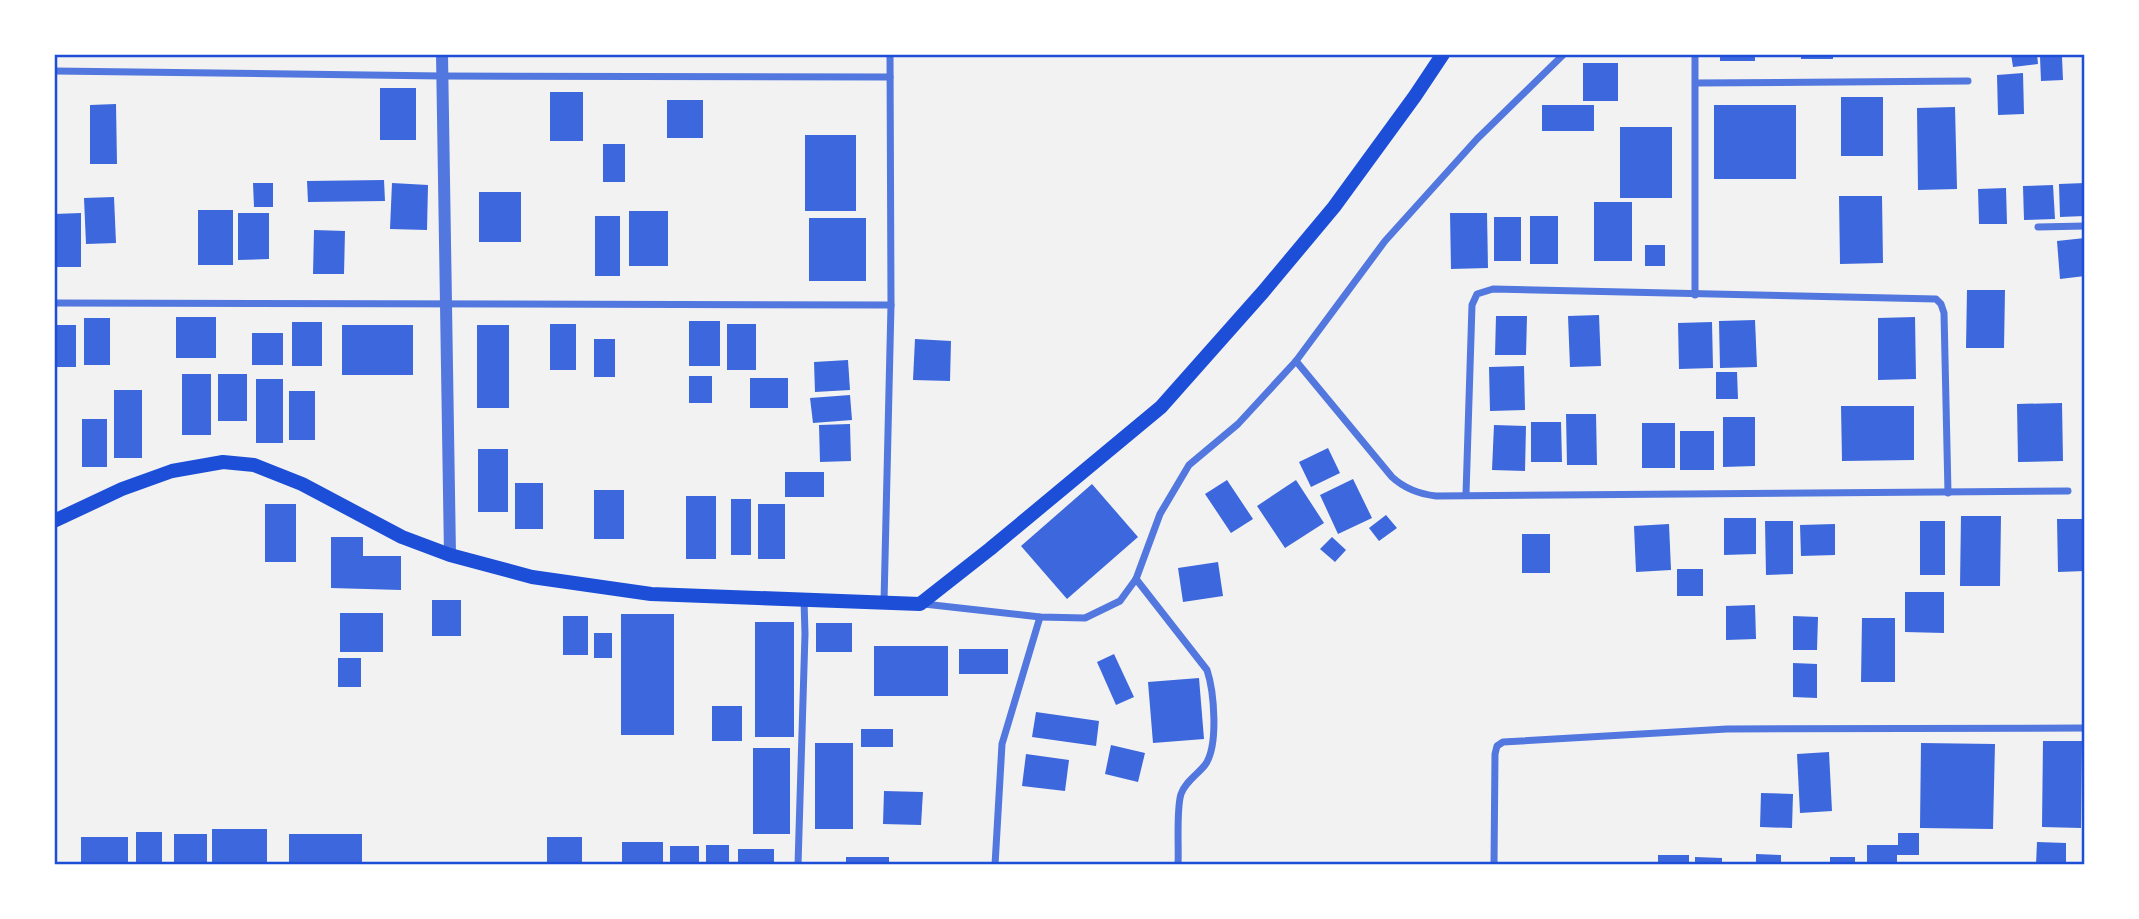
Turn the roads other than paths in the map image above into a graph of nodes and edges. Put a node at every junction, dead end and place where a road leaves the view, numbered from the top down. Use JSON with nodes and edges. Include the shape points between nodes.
{"nodes":[{"id":1,"x":442,"y":54,"type":"edge"},
{"id":2,"x":890,"y":54,"type":"edge"},
{"id":3,"x":1443,"y":54,"type":"edge"},
{"id":4,"x":1564,"y":54,"type":"edge"},
{"id":5,"x":1695,"y":54,"type":"edge"},
{"id":6,"x":54,"y":71,"type":"edge"},
{"id":7,"x":442,"y":76,"type":"junction"},
{"id":8,"x":890,"y":77,"type":"junction"},
{"id":9,"x":1968,"y":81,"type":"dead end"},
{"id":10,"x":1696,"y":83,"type":"junction"},
{"id":11,"x":2085,"y":226,"type":"edge"},
{"id":12,"x":2038,"y":227,"type":"dead end"},
{"id":13,"x":1695,"y":295,"type":"junction"},
{"id":14,"x":54,"y":303,"type":"edge"},
{"id":15,"x":446,"y":304,"type":"junction"},
{"id":16,"x":891,"y":305,"type":"junction"},
{"id":17,"x":1296,"y":361,"type":"junction"},
{"id":18,"x":2068,"y":491,"type":"dead end"},
{"id":19,"x":1948,"y":493,"type":"junction"},
{"id":20,"x":1466,"y":494,"type":"junction"},
{"id":21,"x":54,"y":522,"type":"edge"},
{"id":22,"x":450,"y":555,"type":"junction"},
{"id":23,"x":1136,"y":579,"type":"junction"},
{"id":24,"x":804,"y":599,"type":"junction"},
{"id":25,"x":884,"y":602,"type":"junction"},
{"id":26,"x":920,"y":604,"type":"junction"},
{"id":27,"x":1040,"y":617,"type":"junction"},
{"id":28,"x":2085,"y":728,"type":"edge"},
{"id":29,"x":798,"y":865,"type":"edge"},
{"id":30,"x":995,"y":865,"type":"edge"},
{"id":31,"x":1178,"y":865,"type":"edge"},
{"id":32,"x":1494,"y":865,"type":"edge"}],
"edges":[{"from":1,"to":7,"type":"street"},
{"from":2,"to":8,"type":"street"},
{"from":3,"to":26,"type":"main road","via":[[1334,207],[1161,407]]},
{"from":4,"to":17,"type":"street","via":[[1477,139],[1385,241]]},
{"from":5,"to":10,"type":"street"},
{"from":6,"to":7,"type":"street"},
{"from":7,"to":8,"type":"street"},
{"from":7,"to":15,"type":"street"},
{"from":8,"to":16,"type":"street"},
{"from":9,"to":10,"type":"street"},
{"from":10,"to":13,"type":"street"},
{"from":11,"to":12,"type":"street"},
{"from":13,"to":19,"type":"street","via":[[1936,299],[1944,313]]},
{"from":13,"to":20,"type":"street","via":[[1493,289],[1477,294],[1472,305]]},
{"from":14,"to":15,"type":"street"},
{"from":15,"to":16,"type":"street"},
{"from":15,"to":22,"type":"street"},
{"from":16,"to":25,"type":"street"},
{"from":17,"to":20,"type":"street","via":[[1399,483],[1418,494]]},
{"from":17,"to":23,"type":"street","via":[[1238,424],[1189,466],[1160,514]]},
{"from":18,"to":19,"type":"street"},
{"from":19,"to":20,"type":"street"},
{"from":21,"to":22,"type":"main road","via":[[172,471],[223,462],[254,465],[302,484],[402,537]]},
{"from":22,"to":24,"type":"main road","via":[[532,577],[651,594]]},
{"from":23,"to":27,"type":"street","via":[[1120,601],[1085,618]]},
{"from":23,"to":31,"type":"street","via":[[1207,670],[1213,688],[1209,757],[1185,786],[1180,800]]},
{"from":24,"to":25,"type":"main road"},
{"from":24,"to":29,"type":"street"},
{"from":25,"to":26,"type":"main road"},
{"from":26,"to":27,"type":"street"},
{"from":27,"to":30,"type":"street","via":[[1002,744]]},
{"from":28,"to":32,"type":"street","via":[[1727,729],[1503,742],[1495,754]]}]}
